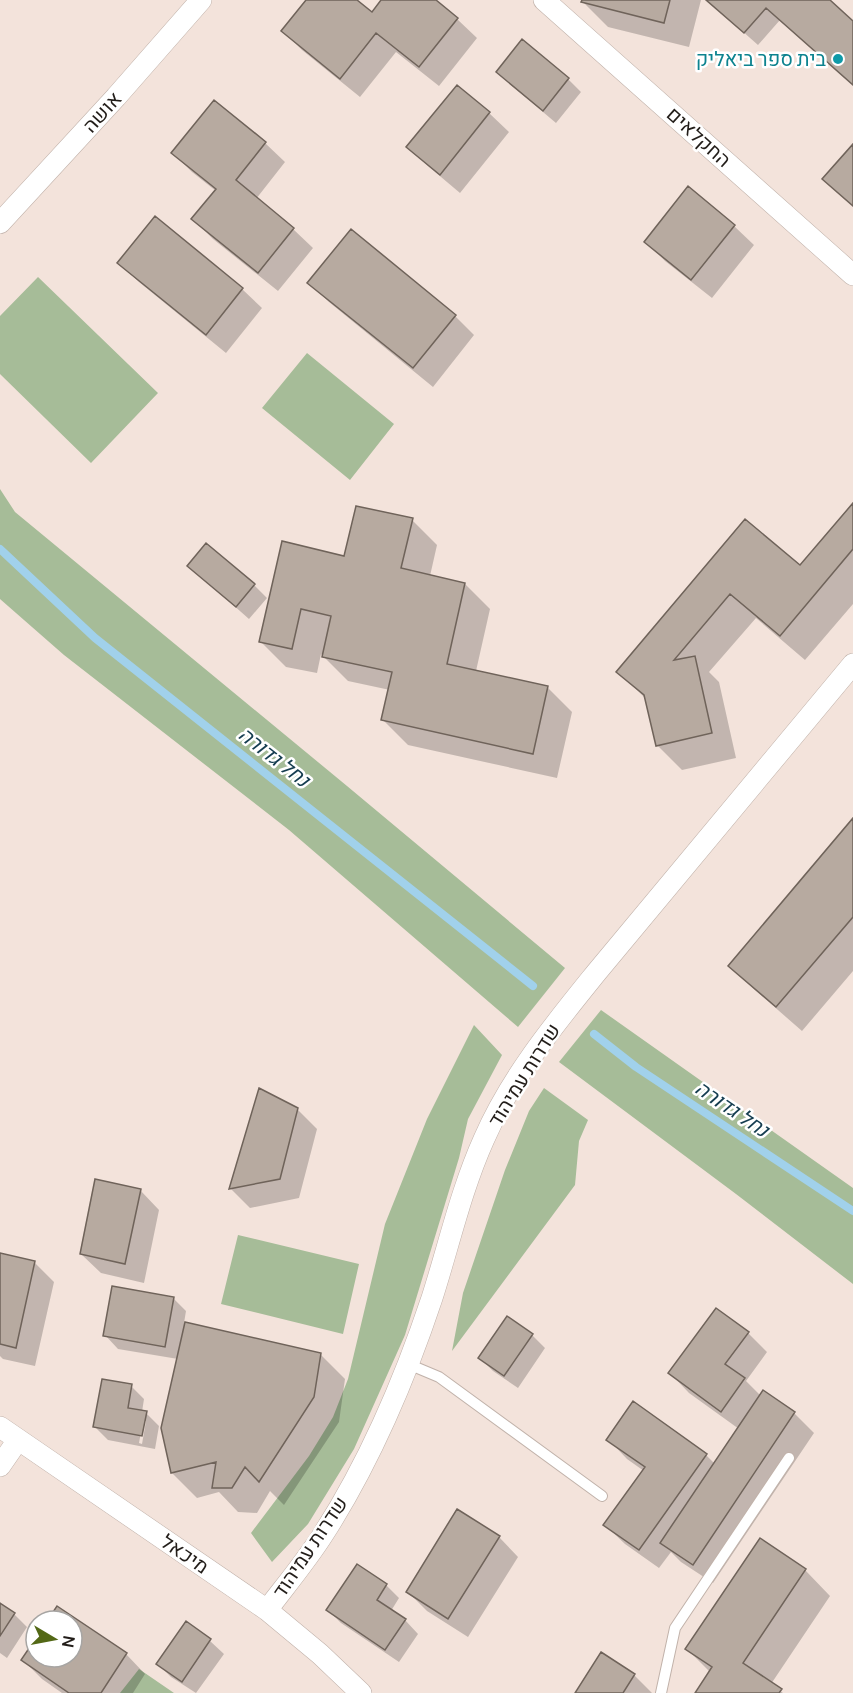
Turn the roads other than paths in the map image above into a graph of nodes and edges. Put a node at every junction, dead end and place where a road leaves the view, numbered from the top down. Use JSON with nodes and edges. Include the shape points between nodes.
{"nodes":[{"id":1,"x":201,"y":0,"type":"edge"},
{"id":2,"x":544,"y":0,"type":"edge"},
{"id":3,"x":0,"y":223,"type":"edge"},
{"id":4,"x":853,"y":275,"type":"edge"},
{"id":5,"x":853,"y":664,"type":"edge"},
{"id":6,"x":408,"y":1364,"type":"junction"},
{"id":7,"x":0,"y":1427,"type":"edge"},
{"id":8,"x":18,"y":1440,"type":"junction"},
{"id":9,"x":789,"y":1458,"type":"dead end"},
{"id":10,"x":0,"y":1466,"type":"edge"},
{"id":11,"x":602,"y":1496,"type":"dead end"},
{"id":12,"x":267,"y":1610,"type":"junction"},
{"id":13,"x":361,"y":1693,"type":"edge"},
{"id":14,"x":661,"y":1693,"type":"edge"}],
"edges":[{"from":1,"to":3,"type":"street","name":"אושה"},
{"from":2,"to":4,"type":"street","name":"החקלאים"},
{"from":5,"to":6,"type":"street","name":"שדרות עמיהוד","via":[[589,982],[515,1080],[468,1178]]},
{"from":6,"to":11,"type":"lane","via":[[440,1377]]},
{"from":6,"to":12,"type":"street","name":"שדרות עמיהוד","via":[[342,1505]]},
{"from":7,"to":8,"type":"street","name":"מיכאל"},
{"from":8,"to":10,"type":"street"},
{"from":8,"to":12,"type":"street","name":"מיכאל"},
{"from":9,"to":14,"type":"lane","via":[[675,1628]]},
{"from":12,"to":13,"type":"street","name":"מיכאל"}]}
